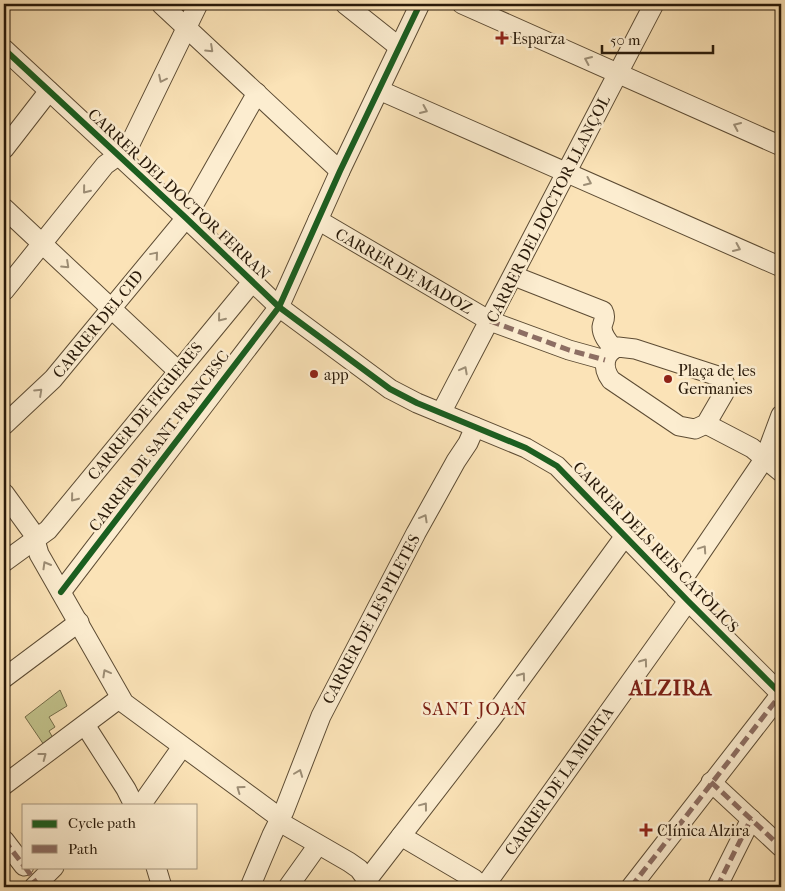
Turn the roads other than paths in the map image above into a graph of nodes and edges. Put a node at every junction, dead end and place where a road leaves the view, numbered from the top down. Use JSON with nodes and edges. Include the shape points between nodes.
{"nodes":[{"id":1,"x":162,"y":4,"type":"edge"},
{"id":2,"x":198,"y":4,"type":"edge"},
{"id":3,"x":345,"y":4,"type":"edge"},
{"id":4,"x":420,"y":4,"type":"edge"},
{"id":5,"x":462,"y":4,"type":"edge"},
{"id":6,"x":654,"y":4,"type":"edge"},
{"id":7,"x":187,"y":28,"type":"junction"},
{"id":8,"x":399,"y":46,"type":"junction"},
{"id":9,"x":4,"y":49,"type":"edge"},
{"id":10,"x":617,"y":73,"type":"junction"},
{"id":11,"x":379,"y":90,"type":"junction"},
{"id":12,"x":49,"y":92,"type":"junction"},
{"id":13,"x":258,"y":93,"type":"junction"},
{"id":14,"x":781,"y":146,"type":"edge"},
{"id":15,"x":4,"y":149,"type":"edge"},
{"id":16,"x":119,"y":155,"type":"junction"},
{"id":17,"x":340,"y":172,"type":"junction"},
{"id":18,"x":566,"y":172,"type":"junction"},
{"id":19,"x":4,"y":208,"type":"edge"},
{"id":20,"x":186,"y":218,"type":"junction"},
{"id":21,"x":318,"y":220,"type":"junction"},
{"id":22,"x":43,"y":244,"type":"junction"},
{"id":23,"x":781,"y":267,"type":"edge"},
{"id":24,"x":514,"y":276,"type":"junction"},
{"id":25,"x":253,"y":281,"type":"junction"},
{"id":26,"x":4,"y":291,"type":"edge"},
{"id":27,"x":279,"y":307,"type":"junction"},
{"id":28,"x":112,"y":308,"type":"junction"},
{"id":29,"x":490,"y":321,"type":"junction"},
{"id":30,"x":610,"y":354,"type":"junction"},
{"id":31,"x":178,"y":371,"type":"junction"},
{"id":32,"x":441,"y":414,"type":"junction"},
{"id":33,"x":781,"y":415,"type":"edge"},
{"id":34,"x":706,"y":424,"type":"junction"},
{"id":35,"x":4,"y":425,"type":"edge"},
{"id":36,"x":475,"y":427,"type":"junction"},
{"id":37,"x":500,"y":436,"type":"joint"},
{"id":38,"x":765,"y":458,"type":"junction"},
{"id":39,"x":781,"y":472,"type":"edge"},
{"id":40,"x":4,"y":493,"type":"edge"},
{"id":41,"x":625,"y":536,"type":"junction"},
{"id":42,"x":35,"y":539,"type":"junction"},
{"id":43,"x":4,"y":562,"type":"edge"},
{"id":44,"x":61,"y":592,"type":"junction"},
{"id":45,"x":682,"y":595,"type":"junction"},
{"id":46,"x":79,"y":622,"type":"junction"},
{"id":47,"x":4,"y":678,"type":"edge"},
{"id":48,"x":781,"y":694,"type":"edge"},
{"id":49,"x":120,"y":698,"type":"junction"},
{"id":50,"x":85,"y":725,"type":"junction"},
{"id":51,"x":182,"y":747,"type":"junction"},
{"id":52,"x":712,"y":782,"type":"junction"},
{"id":53,"x":4,"y":785,"type":"edge"},
{"id":54,"x":130,"y":802,"type":"edge"},
{"id":55,"x":751,"y":819,"type":"junction"},
{"id":56,"x":279,"y":820,"type":"junction"},
{"id":57,"x":401,"y":836,"type":"junction"},
{"id":58,"x":4,"y":840,"type":"edge"},
{"id":59,"x":318,"y":845,"type":"junction"},
{"id":60,"x":781,"y":847,"type":"edge"},
{"id":61,"x":22,"y":864,"type":"edge"},
{"id":62,"x":25,"y":868,"type":"edge"},
{"id":63,"x":53,"y":868,"type":"edge"},
{"id":64,"x":156,"y":868,"type":"edge"},
{"id":65,"x":368,"y":883,"type":"edge"},
{"id":66,"x":36,"y":886,"type":"edge"},
{"id":67,"x":162,"y":887,"type":"edge"},
{"id":68,"x":250,"y":887,"type":"edge"},
{"id":69,"x":288,"y":887,"type":"edge"},
{"id":70,"x":483,"y":887,"type":"edge"},
{"id":71,"x":631,"y":887,"type":"edge"},
{"id":72,"x":717,"y":887,"type":"edge"}],
"edges":[{"from":1,"to":7,"type":"street"},
{"from":2,"to":7,"type":"street"},
{"from":3,"to":8,"type":"street"},
{"from":4,"to":8,"type":"street","name":"CARRER DE SANT FRANCESC"},
{"from":10,"to":5,"type":"street","one_way":true},
{"from":6,"to":10,"type":"street","name":"CARRER DEL DOCTOR LLANÇOL"},
{"from":7,"to":13,"type":"street","one_way":true},
{"from":7,"to":16,"type":"street","one_way":true,"via":[[133,139]]},
{"from":8,"to":11,"type":"street","name":"CARRER DE SANT FRANCESC"},
{"from":9,"to":12,"type":"street","name":"CARRER DEL DOCTOR FERRAN"},
{"from":14,"to":10,"type":"street","one_way":true},
{"from":10,"to":18,"type":"street","name":"CARRER DEL DOCTOR LLANÇOL"},
{"from":11,"to":17,"type":"street","name":"CARRER DE SANT FRANCESC"},
{"from":11,"to":18,"type":"street","one_way":true},
{"from":12,"to":15,"type":"street"},
{"from":12,"to":16,"type":"street","name":"CARRER DEL DOCTOR FERRAN"},
{"from":13,"to":17,"type":"street"},
{"from":13,"to":20,"type":"street","name":"CARRER DEL CID"},
{"from":16,"to":20,"type":"street","name":"CARRER DEL DOCTOR FERRAN"},
{"from":16,"to":22,"type":"street","one_way":true,"via":[[105,165]]},
{"from":17,"to":21,"type":"street","name":"CARRER DE SANT FRANCESC"},
{"from":18,"to":23,"type":"street","one_way":true},
{"from":18,"to":24,"type":"street","name":"CARRER DEL DOCTOR LLANÇOL"},
{"from":19,"to":22,"type":"street"},
{"from":20,"to":25,"type":"street","name":"CARRER DEL DOCTOR FERRAN"},
{"from":28,"to":20,"type":"street","name":"CARRER DEL CID","one_way":true},
{"from":21,"to":27,"type":"street","name":"CARRER DE SANT FRANCESC"},
{"from":21,"to":29,"type":"street","name":"CARRER DE MADOZ"},
{"from":22,"to":26,"type":"street"},
{"from":22,"to":28,"type":"street","one_way":true},
{"from":24,"to":29,"type":"street","name":"CARRER DEL DOCTOR LLANÇOL"},
{"from":24,"to":30,"type":"street","via":[[603,311],[603,334]]},
{"from":25,"to":27,"type":"street","name":"CARRER DEL DOCTOR FERRAN"},
{"from":25,"to":31,"type":"street","name":"CARRER DE FIGUERES","one_way":true},
{"from":27,"to":32,"type":"street","name":"CARRER DEL DOCTOR FERRAN","via":[[390,389]]},
{"from":27,"to":44,"type":"street","name":"CARRER DE SANT FRANCESC"},
{"from":28,"to":31,"type":"street"},
{"from":35,"to":28,"type":"street","name":"CARRER DEL CID","one_way":true,"via":[[53,379]]},
{"from":29,"to":30,"type":"street","via":[[568,350]]},
{"from":32,"to":29,"type":"street","name":"CARRER DEL DOCTOR LLANÇOL","one_way":true},
{"from":30,"to":34,"type":"street","via":[[605,370],[611,380],[680,426],[690,429]]},
{"from":30,"to":34,"type":"street","via":[[622,347],[635,349],[720,377],[725,384],[724,393]]},
{"from":31,"to":42,"type":"street","name":"CARRER DE FIGUERES","one_way":true,"via":[[48,530]]},
{"from":32,"to":36,"type":"street","name":"CARRER DEL DOCTOR FERRAN"},
{"from":33,"to":38,"type":"street","name":"CARRER DE LA MURTA"},
{"from":34,"to":38,"type":"street"},
{"from":36,"to":37,"type":"street","name":"CARRER DEL DOCTOR FERRAN"},
{"from":56,"to":36,"type":"street","name":"CARRER DE LES PILETES","one_way":true,"via":[[321,716]]},
{"from":37,"to":41,"type":"street","name":"CARRER DELS REIS CATÒLICS","via":[[557,466]]},
{"from":38,"to":39,"type":"street"},
{"from":45,"to":38,"type":"street","name":"CARRER DE LA MURTA","one_way":true},
{"from":40,"to":42,"type":"street"},
{"from":41,"to":45,"type":"street","name":"CARRER DELS REIS CATÒLICS"},
{"from":57,"to":41,"type":"street","one_way":true},
{"from":42,"to":43,"type":"street","name":"CARRER DE FIGUERES"},
{"from":44,"to":42,"type":"street","one_way":true,"via":[[39,554]]},
{"from":44,"to":46,"type":"street"},
{"from":45,"to":48,"type":"street","name":"CARRER DELS REIS CATÒLICS"},
{"from":70,"to":45,"type":"street","name":"CARRER DE LA MURTA","one_way":true},
{"from":46,"to":47,"type":"street"},
{"from":49,"to":46,"type":"street","one_way":true},
{"from":48,"to":52,"type":"street"},
{"from":49,"to":50,"type":"street"},
{"from":49,"to":51,"type":"street"},
{"from":53,"to":50,"type":"street","one_way":true},
{"from":50,"to":54,"type":"street"},
{"from":51,"to":54,"type":"street"},
{"from":56,"to":51,"type":"street","one_way":true},
{"from":52,"to":55,"type":"street"},
{"from":52,"to":71,"type":"street"},
{"from":55,"to":60,"type":"street"},
{"from":55,"to":72,"type":"street"},
{"from":56,"to":59,"type":"street"},
{"from":56,"to":68,"type":"street","name":"CARRER DE LES PILETES"},
{"from":57,"to":65,"type":"street"},
{"from":57,"to":70,"type":"street"},
{"from":58,"to":61,"type":"street"},
{"from":59,"to":65,"type":"street","via":[[359,869]]},
{"from":59,"to":69,"type":"street"},
{"from":62,"to":66,"type":"street"},
{"from":63,"to":66,"type":"street"},
{"from":64,"to":67,"type":"street"}]}
